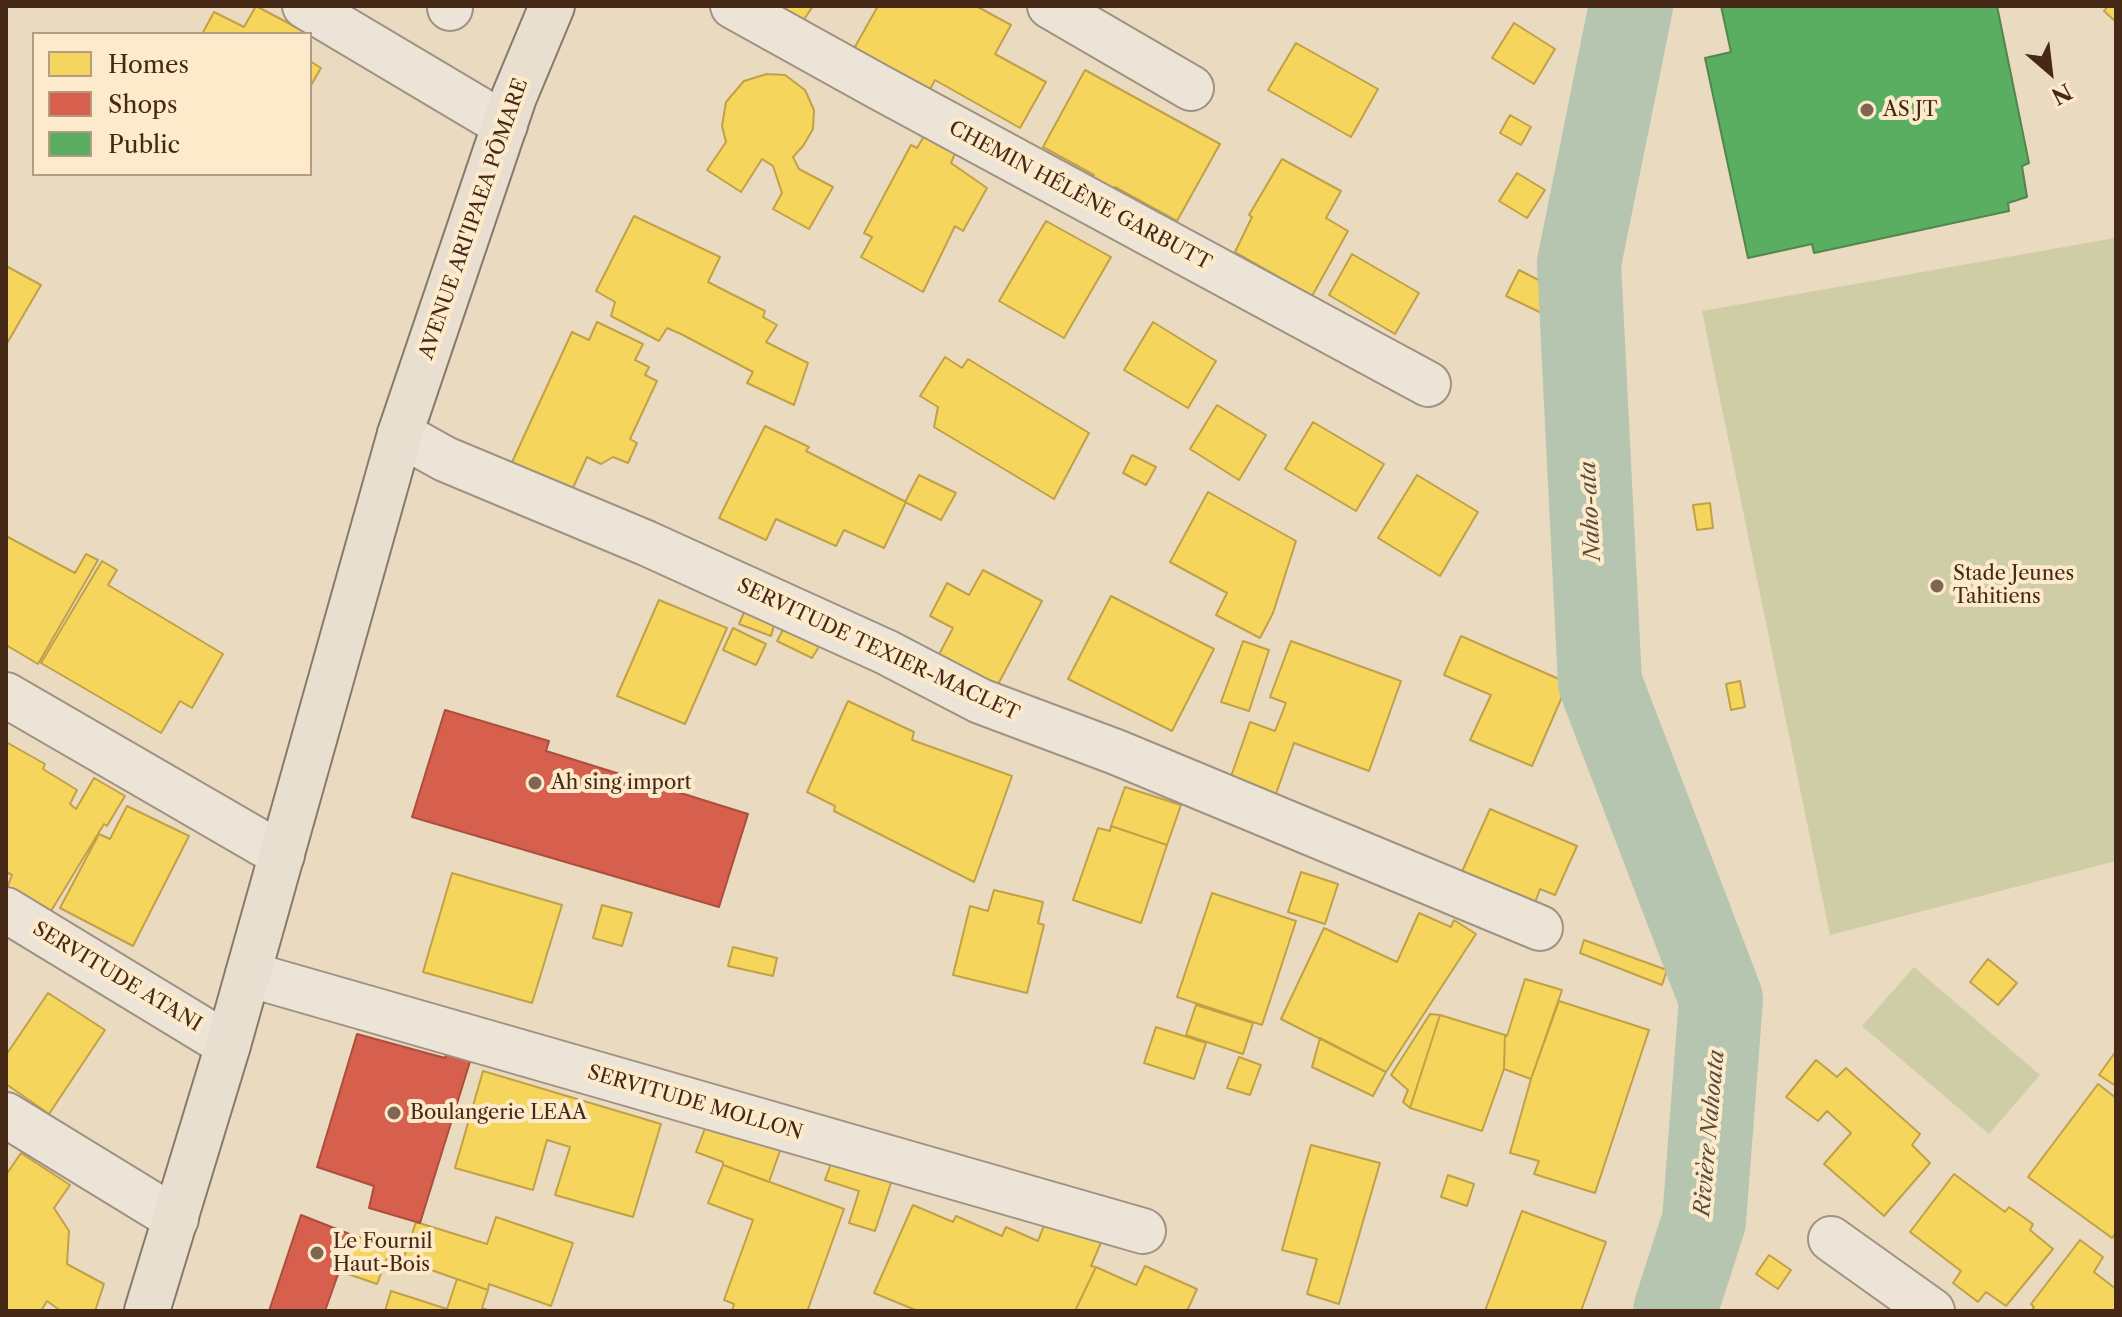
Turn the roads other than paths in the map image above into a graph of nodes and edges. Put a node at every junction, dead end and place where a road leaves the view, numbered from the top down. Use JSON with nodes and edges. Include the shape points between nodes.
{"nodes":[{"id":1,"x":305,"y":6,"type":"edge"},
{"id":2,"x":552,"y":6,"type":"edge"},
{"id":3,"x":733,"y":6,"type":"edge"},
{"id":4,"x":1050,"y":6,"type":"edge"},
{"id":5,"x":1191,"y":88,"type":"dead end"},
{"id":6,"x":505,"y":125,"type":"junction"},
{"id":7,"x":1428,"y":384,"type":"dead end"},
{"id":8,"x":400,"y":434,"type":"junction"},
{"id":9,"x":6,"y":695,"type":"edge"},
{"id":10,"x":282,"y":855,"type":"junction"},
{"id":11,"x":6,"y":910,"type":"edge"},
{"id":12,"x":1540,"y":928,"type":"dead end"},
{"id":13,"x":248,"y":974,"type":"junction"},
{"id":14,"x":228,"y":1045,"type":"junction"},
{"id":15,"x":6,"y":1115,"type":"edge"},
{"id":16,"x":176,"y":1219,"type":"junction"},
{"id":17,"x":1143,"y":1231,"type":"dead end"},
{"id":18,"x":1831,"y":1239,"type":"dead end"},
{"id":19,"x":147,"y":1311,"type":"edge"},
{"id":20,"x":1932,"y":1311,"type":"edge"}],
"edges":[{"from":1,"to":6,"type":"street"},
{"from":2,"to":6,"type":"main road","name":"AVENUE ARI'IPAEA PŌMARE"},
{"from":3,"to":7,"type":"street","name":"CHEMIN HÉLÈNE GARBUTT"},
{"from":4,"to":5,"type":"street"},
{"from":6,"to":8,"type":"main road","name":"AVENUE ARI'IPAEA PŌMARE"},
{"from":8,"to":10,"type":"main road","name":"AVENUE ARI'IPAEA PŌMARE"},
{"from":8,"to":12,"type":"street","name":"SERVITUDE TEXIER-MACLET","via":[[445,459],[886,652],[980,701]]},
{"from":9,"to":10,"type":"street"},
{"from":10,"to":13,"type":"main road","name":"AVENUE ARI'IPAEA PŌMARE"},
{"from":11,"to":14,"type":"street","name":"SERVITUDE ATANI"},
{"from":13,"to":14,"type":"main road","name":"AVENUE ARI'IPAEA PŌMARE"},
{"from":13,"to":17,"type":"street","name":"SERVITUDE MOLLON"},
{"from":14,"to":16,"type":"main road","name":"AVENUE ARI'IPAEA PŌMARE"},
{"from":15,"to":16,"type":"street"},
{"from":16,"to":19,"type":"main road","name":"AVENUE ARI'IPAEA PŌMARE"},
{"from":18,"to":20,"type":"street"}]}
